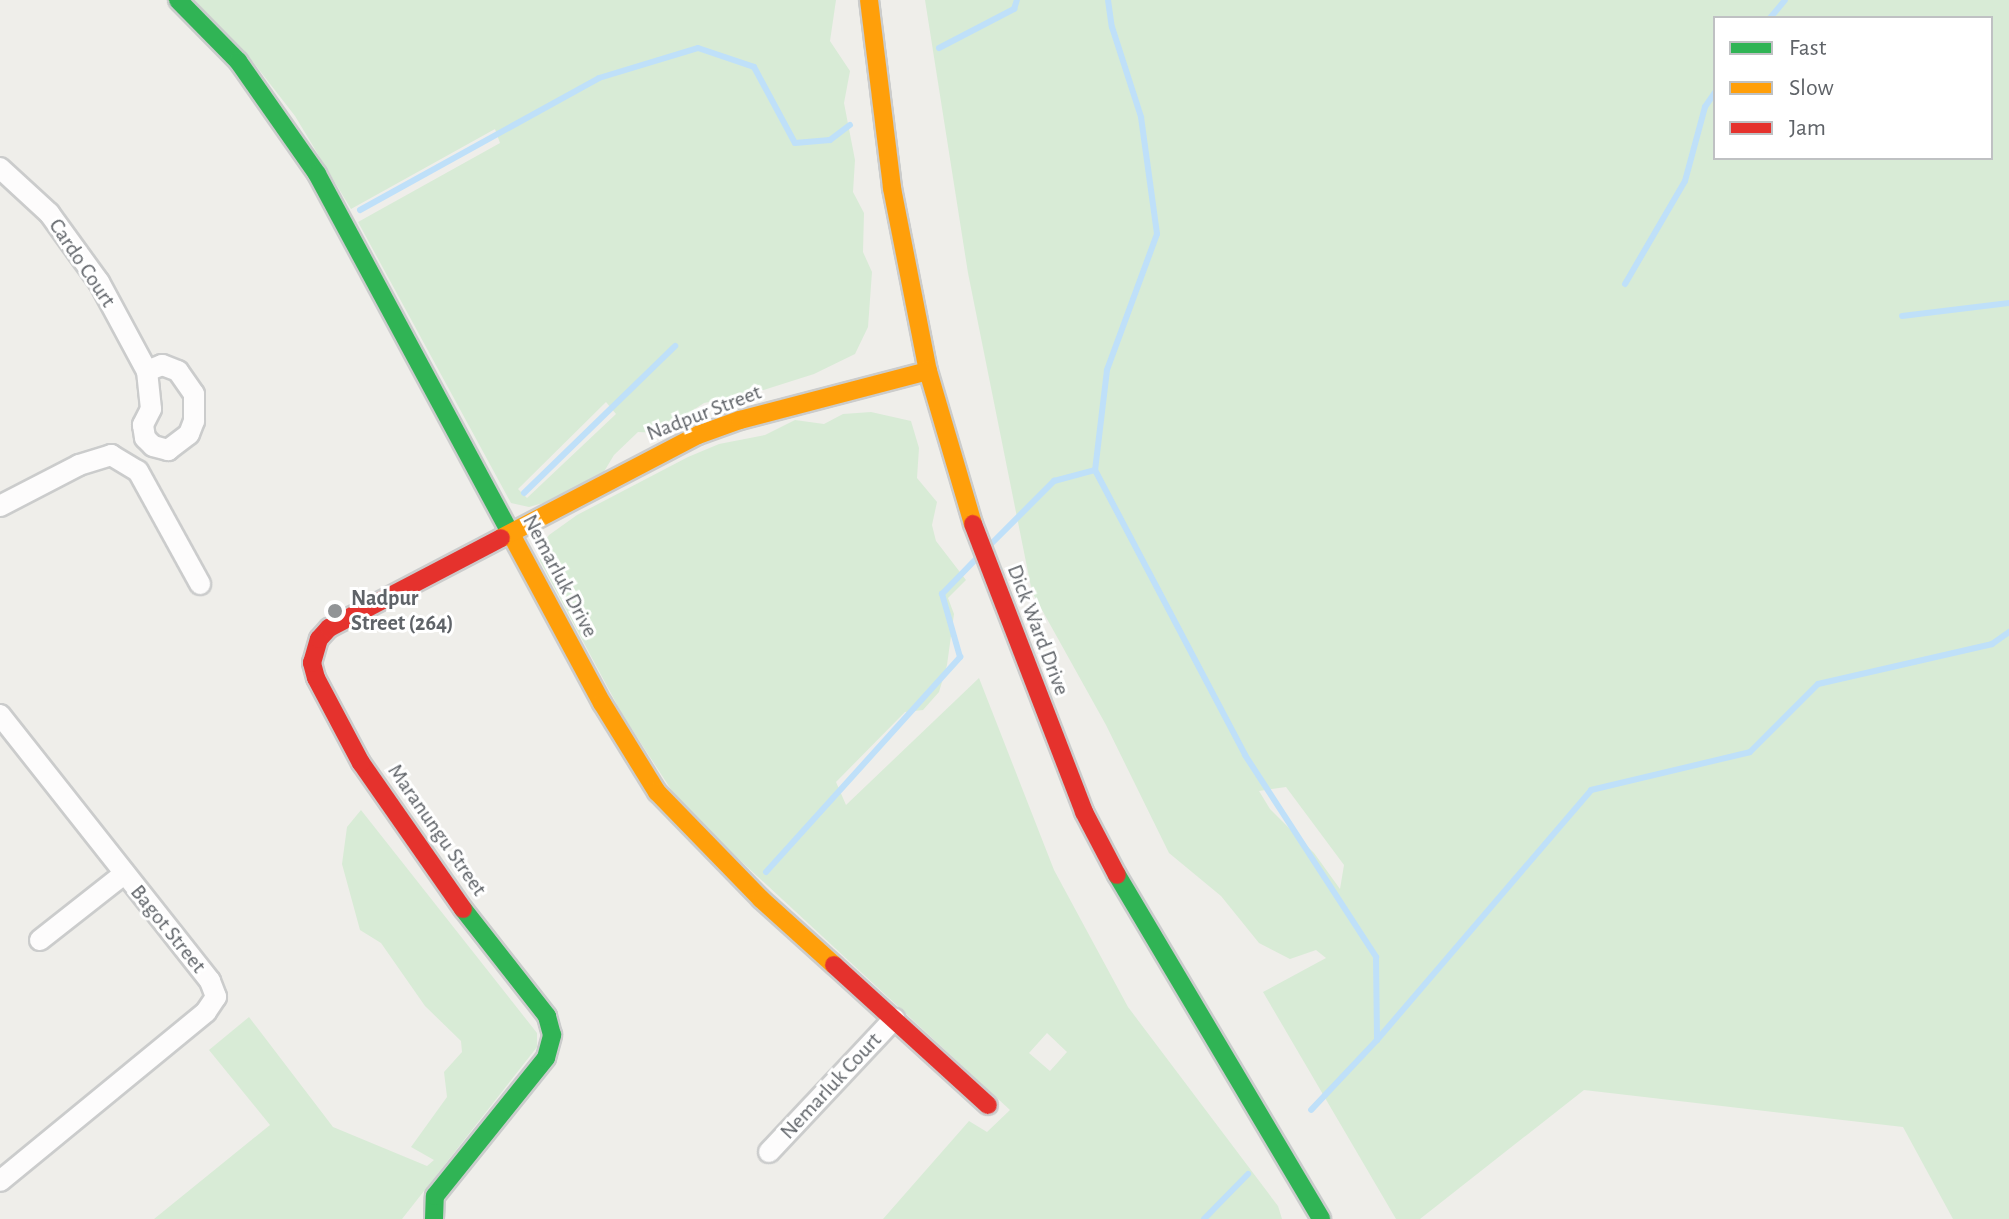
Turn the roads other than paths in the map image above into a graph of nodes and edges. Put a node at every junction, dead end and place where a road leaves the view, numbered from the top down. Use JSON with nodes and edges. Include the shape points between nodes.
{"nodes":[{"id":1,"x":178,"y":0,"type":"edge"},
{"id":2,"x":869,"y":0,"type":"edge"},
{"id":3,"x":0,"y":168,"type":"edge"},
{"id":4,"x":147,"y":371,"type":"dead end"},
{"id":5,"x":928,"y":371,"type":"junction"},
{"id":6,"x":0,"y":506,"type":"edge"},
{"id":7,"x":509,"y":532,"type":"junction"},
{"id":8,"x":200,"y":584,"type":"dead end"},
{"id":9,"x":0,"y":715,"type":"edge"},
{"id":10,"x":124,"y":874,"type":"junction"},
{"id":11,"x":40,"y":940,"type":"dead end"},
{"id":12,"x":894,"y":1019,"type":"junction"},
{"id":13,"x":988,"y":1105,"type":"dead end"},
{"id":14,"x":769,"y":1152,"type":"dead end"},
{"id":15,"x":0,"y":1181,"type":"edge"},
{"id":16,"x":433,"y":1216,"type":"edge"},
{"id":17,"x":1321,"y":1219,"type":"edge"}],
"edges":[{"from":1,"to":7,"type":"street","name":"Nemarluk Drive","via":[[238,61],[317,174]]},
{"from":2,"to":5,"type":"street","name":"Dick Ward Drive","via":[[892,188]]},
{"from":3,"to":4,"type":"street","name":"Cardo Court","via":[[49,213],[75,246]]},
{"from":5,"to":7,"type":"street","name":"Nadpur Street","via":[[698,435]]},
{"from":5,"to":17,"type":"street","name":"Dick Ward Drive","via":[[986,560],[1084,812],[1141,920]]},
{"from":6,"to":8,"type":"street","via":[[79,465],[111,455],[138,471]]},
{"from":7,"to":12,"type":"street","name":"Nemarluk Drive","via":[[657,792],[761,899]]},
{"from":7,"to":16,"type":"street","name":"Maranungu Street","via":[[329,628],[319,639],[312,663],[361,763],[492,950],[547,1016],[552,1035],[546,1058],[447,1177],[435,1196]]},
{"from":9,"to":10,"type":"street","name":"Bagot Street"},
{"from":10,"to":11,"type":"street"},
{"from":10,"to":15,"type":"street","name":"Bagot Street","via":[[210,981],[215,1002]]},
{"from":12,"to":13,"type":"street","name":"Nemarluk Drive"},
{"from":12,"to":14,"type":"street","name":"Nemarluk Court"}]}
